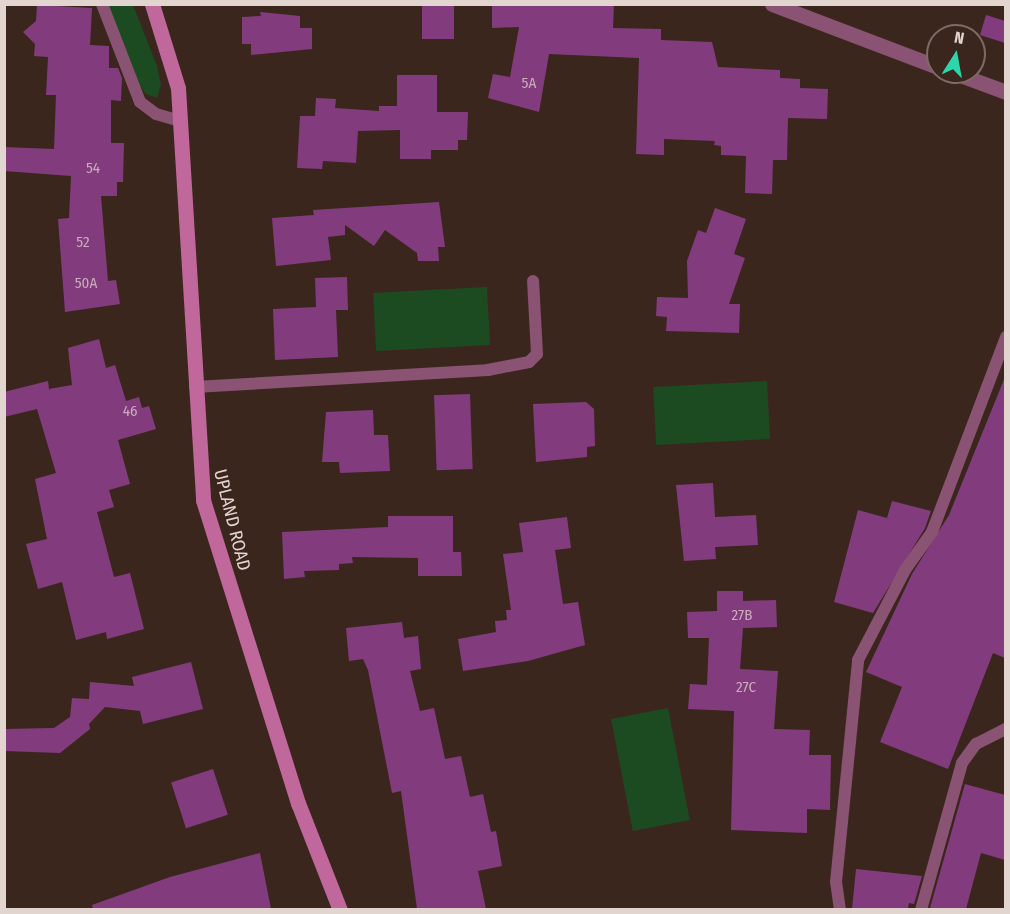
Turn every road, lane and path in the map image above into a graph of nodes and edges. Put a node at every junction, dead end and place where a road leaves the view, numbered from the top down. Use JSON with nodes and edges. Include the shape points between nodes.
{"nodes":[{"id":1,"x":102,"y":4,"type":"edge"},
{"id":2,"x":152,"y":4,"type":"edge"},
{"id":3,"x":772,"y":4,"type":"edge"},
{"id":4,"x":926,"y":62,"type":"edge"},
{"id":5,"x":984,"y":84,"type":"edge"},
{"id":6,"x":1005,"y":92,"type":"edge"},
{"id":7,"x":181,"y":121,"type":"junction"},
{"id":8,"x":533,"y":281,"type":"dead end"},
{"id":9,"x":1005,"y":337,"type":"edge"},
{"id":10,"x":195,"y":387,"type":"junction"},
{"id":11,"x":1005,"y":729,"type":"edge"},
{"id":12,"x":340,"y":909,"type":"edge"},
{"id":13,"x":840,"y":909,"type":"edge"},
{"id":14,"x":921,"y":909,"type":"edge"}],
"edges":[{"from":1,"to":7,"type":"lane","via":[[140,102],[156,114]]},
{"from":2,"to":7,"type":"main road","name":"UPLAND ROAD","via":[[174,67]]},
{"from":3,"to":4,"type":"street"},
{"from":5,"to":6,"type":"street"},
{"from":7,"to":10,"type":"main road","name":"UPLAND ROAD"},
{"from":8,"to":10,"type":"lane","via":[[537,354],[529,362],[488,370]]},
{"from":9,"to":13,"type":"lane","via":[[932,532],[905,570],[858,660],[836,882]]},
{"from":10,"to":12,"type":"main road","name":"UPLAND ROAD","via":[[201,483],[215,544],[298,803]]},
{"from":11,"to":14,"type":"lane","via":[[976,744],[962,763]]}]}
